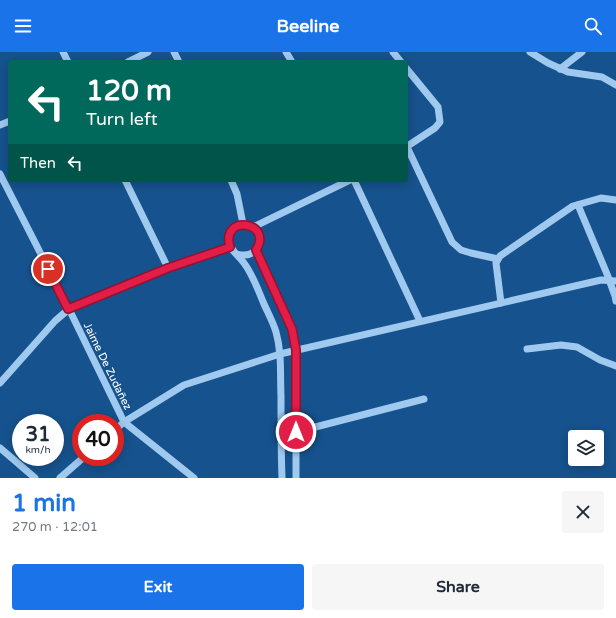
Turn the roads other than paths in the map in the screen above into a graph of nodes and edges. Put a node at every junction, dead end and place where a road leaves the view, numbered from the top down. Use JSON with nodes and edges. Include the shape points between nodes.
{"nodes":[{"id":1,"x":148,"y":52,"type":"edge"},
{"id":2,"x":393,"y":52,"type":"edge"},
{"id":3,"x":530,"y":52,"type":"edge"},
{"id":4,"x":582,"y":52,"type":"edge"},
{"id":5,"x":132,"y":60,"type":"edge"},
{"id":6,"x":399,"y":60,"type":"edge"},
{"id":7,"x":560,"y":69,"type":"junction"},
{"id":8,"x":408,"y":70,"type":"edge"},
{"id":9,"x":616,"y":85,"type":"edge"},
{"id":10,"x":408,"y":146,"type":"edge"},
{"id":11,"x":408,"y":151,"type":"edge"},
{"id":12,"x":0,"y":174,"type":"edge"},
{"id":13,"x":126,"y":182,"type":"edge"},
{"id":14,"x":232,"y":182,"type":"edge"},
{"id":15,"x":346,"y":182,"type":"edge"},
{"id":16,"x":355,"y":182,"type":"edge"},
{"id":17,"x":616,"y":200,"type":"edge"},
{"id":18,"x":578,"y":205,"type":"junction"},
{"id":19,"x":243,"y":224,"type":"junction"},
{"id":20,"x":253,"y":227,"type":"junction"},
{"id":21,"x":230,"y":247,"type":"junction"},
{"id":22,"x":256,"y":250,"type":"junction"},
{"id":23,"x":237,"y":254,"type":"junction"},
{"id":24,"x":498,"y":259,"type":"junction"},
{"id":25,"x":168,"y":268,"type":"junction"},
{"id":26,"x":613,"y":281,"type":"edge"},
{"id":27,"x":616,"y":301,"type":"edge"},
{"id":28,"x":501,"y":303,"type":"junction"},
{"id":29,"x":68,"y":309,"type":"junction"},
{"id":30,"x":420,"y":321,"type":"junction"},
{"id":31,"x":527,"y":349,"type":"dead end"},
{"id":32,"x":296,"y":350,"type":"junction"},
{"id":33,"x":280,"y":354,"type":"junction"},
{"id":34,"x":616,"y":366,"type":"edge"},
{"id":35,"x":0,"y":383,"type":"edge"},
{"id":36,"x":424,"y":399,"type":"dead end"},
{"id":37,"x":120,"y":414,"type":"edge"},
{"id":38,"x":124,"y":422,"type":"joint"},
{"id":39,"x":296,"y":432,"type":"junction"},
{"id":40,"x":281,"y":436,"type":"junction"},
{"id":41,"x":0,"y":448,"type":"edge"},
{"id":42,"x":74,"y":466,"type":"edge"},
{"id":43,"x":35,"y":478,"type":"edge"},
{"id":44,"x":60,"y":478,"type":"edge"},
{"id":45,"x":194,"y":478,"type":"edge"},
{"id":46,"x":282,"y":478,"type":"edge"},
{"id":47,"x":296,"y":478,"type":"edge"}],
"edges":[{"from":1,"to":5,"type":"street"},
{"from":2,"to":6,"type":"street"},
{"from":3,"to":7,"type":"street"},
{"from":4,"to":7,"type":"street"},
{"from":7,"to":9,"type":"street","via":[[602,77]]},
{"from":8,"to":10,"type":"street","via":[[438,107],[440,122],[436,128]]},
{"from":11,"to":24,"type":"street","via":[[452,242],[461,250]]},
{"from":12,"to":29,"type":"street","name":"Jaime De Zudañez"},
{"from":13,"to":25,"type":"street"},
{"from":14,"to":19,"type":"street","via":[[238,194]]},
{"from":15,"to":20,"type":"street"},
{"from":16,"to":30,"type":"street"},
{"from":17,"to":18,"type":"street","via":[[601,198]]},
{"from":18,"to":24,"type":"street"},
{"from":18,"to":26,"type":"street"},
{"from":19,"to":20,"type":"street"},
{"from":19,"to":21,"type":"street","via":[[230,232]]},
{"from":20,"to":22,"type":"street","via":[[257,230],[260,240]]},
{"from":21,"to":23,"type":"street"},
{"from":21,"to":25,"type":"street"},
{"from":22,"to":23,"type":"street","via":[[248,255]]},
{"from":22,"to":32,"type":"street","via":[[292,329]]},
{"from":23,"to":33,"type":"street","via":[[249,270],[276,331]]},
{"from":24,"to":28,"type":"street","via":[[496,262]]},
{"from":25,"to":29,"type":"street"},
{"from":26,"to":27,"type":"street"},
{"from":26,"to":28,"type":"street","via":[[601,280]]},
{"from":28,"to":30,"type":"street"},
{"from":29,"to":35,"type":"street"},
{"from":29,"to":37,"type":"street","name":"Jaime De Zudañez"},
{"from":30,"to":32,"type":"street"},
{"from":31,"to":34,"type":"street","via":[[561,345],[577,347]]},
{"from":32,"to":33,"type":"street"},
{"from":32,"to":39,"type":"street"},
{"from":33,"to":38,"type":"street","via":[[184,384]]},
{"from":33,"to":40,"type":"street"},
{"from":36,"to":39,"type":"street"},
{"from":38,"to":45,"type":"street","name":"Jaime De Zudañez"},
{"from":39,"to":40,"type":"street"},
{"from":39,"to":47,"type":"street"},
{"from":40,"to":46,"type":"street"},
{"from":41,"to":43,"type":"street"},
{"from":42,"to":44,"type":"street"}]}
